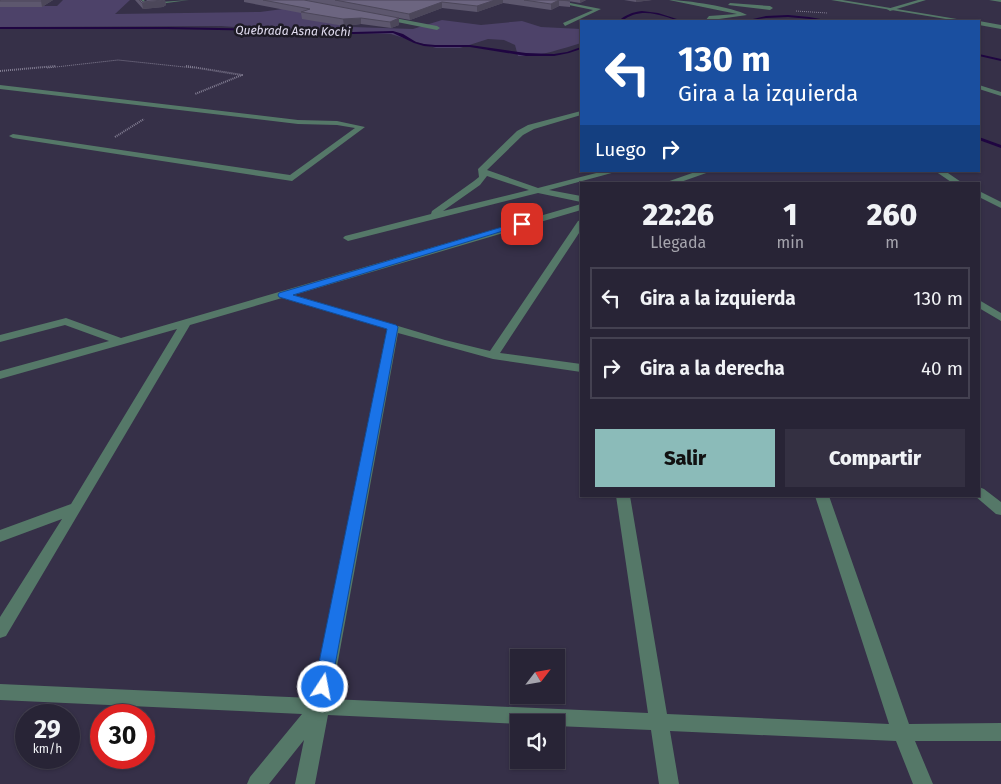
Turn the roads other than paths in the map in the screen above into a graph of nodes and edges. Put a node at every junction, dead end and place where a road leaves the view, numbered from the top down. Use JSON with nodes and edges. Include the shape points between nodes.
{"nodes":[{"id":1,"x":142,"y":0,"type":"edge"},
{"id":2,"x":187,"y":0,"type":"edge"},
{"id":3,"x":550,"y":0,"type":"edge"},
{"id":4,"x":671,"y":0,"type":"edge"},
{"id":5,"x":698,"y":0,"type":"edge"},
{"id":6,"x":833,"y":0,"type":"edge"},
{"id":7,"x":924,"y":0,"type":"edge"},
{"id":8,"x":991,"y":0,"type":"edge"},
{"id":9,"x":1001,"y":1,"type":"edge"},
{"id":10,"x":770,"y":8,"type":"dead end"},
{"id":11,"x":890,"y":9,"type":"junction"},
{"id":12,"x":380,"y":17,"type":"edge"},
{"id":13,"x":708,"y":20,"type":"edge"},
{"id":14,"x":960,"y":20,"type":"edge"},
{"id":15,"x":980,"y":23,"type":"edge"},
{"id":16,"x":564,"y":24,"type":"dead end"},
{"id":17,"x":1001,"y":27,"type":"edge"},
{"id":18,"x":437,"y":28,"type":"dead end"},
{"id":19,"x":0,"y":87,"type":"edge"},
{"id":20,"x":980,"y":87,"type":"edge"},
{"id":21,"x":989,"y":89,"type":"junction"},
{"id":22,"x":1001,"y":89,"type":"edge"},
{"id":23,"x":1001,"y":94,"type":"edge"},
{"id":24,"x":580,"y":113,"type":"edge"},
{"id":25,"x":13,"y":136,"type":"dead end"},
{"id":26,"x":481,"y":171,"type":"junction"},
{"id":27,"x":612,"y":172,"type":"edge"},
{"id":28,"x":705,"y":172,"type":"edge"},
{"id":29,"x":941,"y":172,"type":"edge"},
{"id":30,"x":672,"y":182,"type":"edge"},
{"id":31,"x":957,"y":182,"type":"edge"},
{"id":32,"x":540,"y":191,"type":"junction"},
{"id":33,"x":980,"y":194,"type":"edge"},
{"id":34,"x":580,"y":199,"type":"edge"},
{"id":35,"x":1001,"y":204,"type":"edge"},
{"id":36,"x":580,"y":207,"type":"edge"},
{"id":37,"x":432,"y":216,"type":"junction"},
{"id":38,"x":580,"y":224,"type":"edge"},
{"id":39,"x":348,"y":238,"type":"dead end"},
{"id":40,"x":283,"y":295,"type":"junction"},
{"id":41,"x":980,"y":304,"type":"edge"},
{"id":42,"x":1001,"y":318,"type":"edge"},
{"id":43,"x":186,"y":323,"type":"junction"},
{"id":44,"x":393,"y":327,"type":"junction"},
{"id":45,"x":0,"y":339,"type":"edge"},
{"id":46,"x":119,"y":341,"type":"junction"},
{"id":47,"x":493,"y":355,"type":"junction"},
{"id":48,"x":580,"y":368,"type":"edge"},
{"id":49,"x":0,"y":375,"type":"edge"},
{"id":50,"x":980,"y":493,"type":"edge"},
{"id":51,"x":623,"y":497,"type":"edge"},
{"id":52,"x":822,"y":497,"type":"edge"},
{"id":53,"x":76,"y":508,"type":"junction"},
{"id":54,"x":1001,"y":510,"type":"edge"},
{"id":55,"x":0,"y":536,"type":"edge"},
{"id":56,"x":0,"y":631,"type":"edge"},
{"id":57,"x":0,"y":692,"type":"edge"},
{"id":58,"x":319,"y":706,"type":"junction"},
{"id":59,"x":660,"y":722,"type":"junction"},
{"id":60,"x":1001,"y":732,"type":"edge"},
{"id":61,"x":902,"y":733,"type":"junction"},
{"id":62,"x":257,"y":784,"type":"edge"},
{"id":63,"x":305,"y":784,"type":"edge"},
{"id":64,"x":669,"y":784,"type":"edge"},
{"id":65,"x":923,"y":784,"type":"edge"}],
"edges":[{"from":1,"to":2,"type":"street","via":[[144,5]]},
{"from":3,"to":16,"type":"street","via":[[598,8]]},
{"from":4,"to":13,"type":"street","via":[[744,15]]},
{"from":5,"to":10,"type":"street"},
{"from":6,"to":11,"type":"street"},
{"from":7,"to":11,"type":"street"},
{"from":8,"to":9,"type":"street"},
{"from":11,"to":14,"type":"street"},
{"from":12,"to":18,"type":"street"},
{"from":15,"to":17,"type":"street"},
{"from":19,"to":25,"type":"street","via":[[361,127],[292,178]]},
{"from":20,"to":21,"type":"street"},
{"from":21,"to":22,"type":"street"},
{"from":21,"to":23,"type":"street"},
{"from":24,"to":26,"type":"street","via":[[520,133]]},
{"from":26,"to":32,"type":"street"},
{"from":26,"to":37,"type":"street","via":[[482,177],[477,183]]},
{"from":27,"to":32,"type":"street"},
{"from":28,"to":30,"type":"street"},
{"from":29,"to":31,"type":"street"},
{"from":32,"to":34,"type":"street"},
{"from":32,"to":37,"type":"street"},
{"from":33,"to":35,"type":"street"},
{"from":36,"to":40,"type":"street"},
{"from":37,"to":39,"type":"street"},
{"from":38,"to":47,"type":"street"},
{"from":40,"to":43,"type":"street"},
{"from":40,"to":44,"type":"street"},
{"from":41,"to":42,"type":"street"},
{"from":43,"to":46,"type":"street"},
{"from":43,"to":53,"type":"street"},
{"from":44,"to":47,"type":"street"},
{"from":44,"to":58,"type":"street"},
{"from":45,"to":46,"type":"street","via":[[66,321]]},
{"from":46,"to":49,"type":"street"},
{"from":47,"to":48,"type":"street"},
{"from":50,"to":54,"type":"street"},
{"from":51,"to":59,"type":"street"},
{"from":52,"to":61,"type":"street"},
{"from":53,"to":55,"type":"street"},
{"from":53,"to":56,"type":"street"},
{"from":57,"to":58,"type":"street"},
{"from":58,"to":59,"type":"street"},
{"from":58,"to":62,"type":"street"},
{"from":58,"to":63,"type":"street"},
{"from":59,"to":61,"type":"street"},
{"from":59,"to":64,"type":"street"},
{"from":60,"to":61,"type":"street"},
{"from":61,"to":65,"type":"street"}]}
